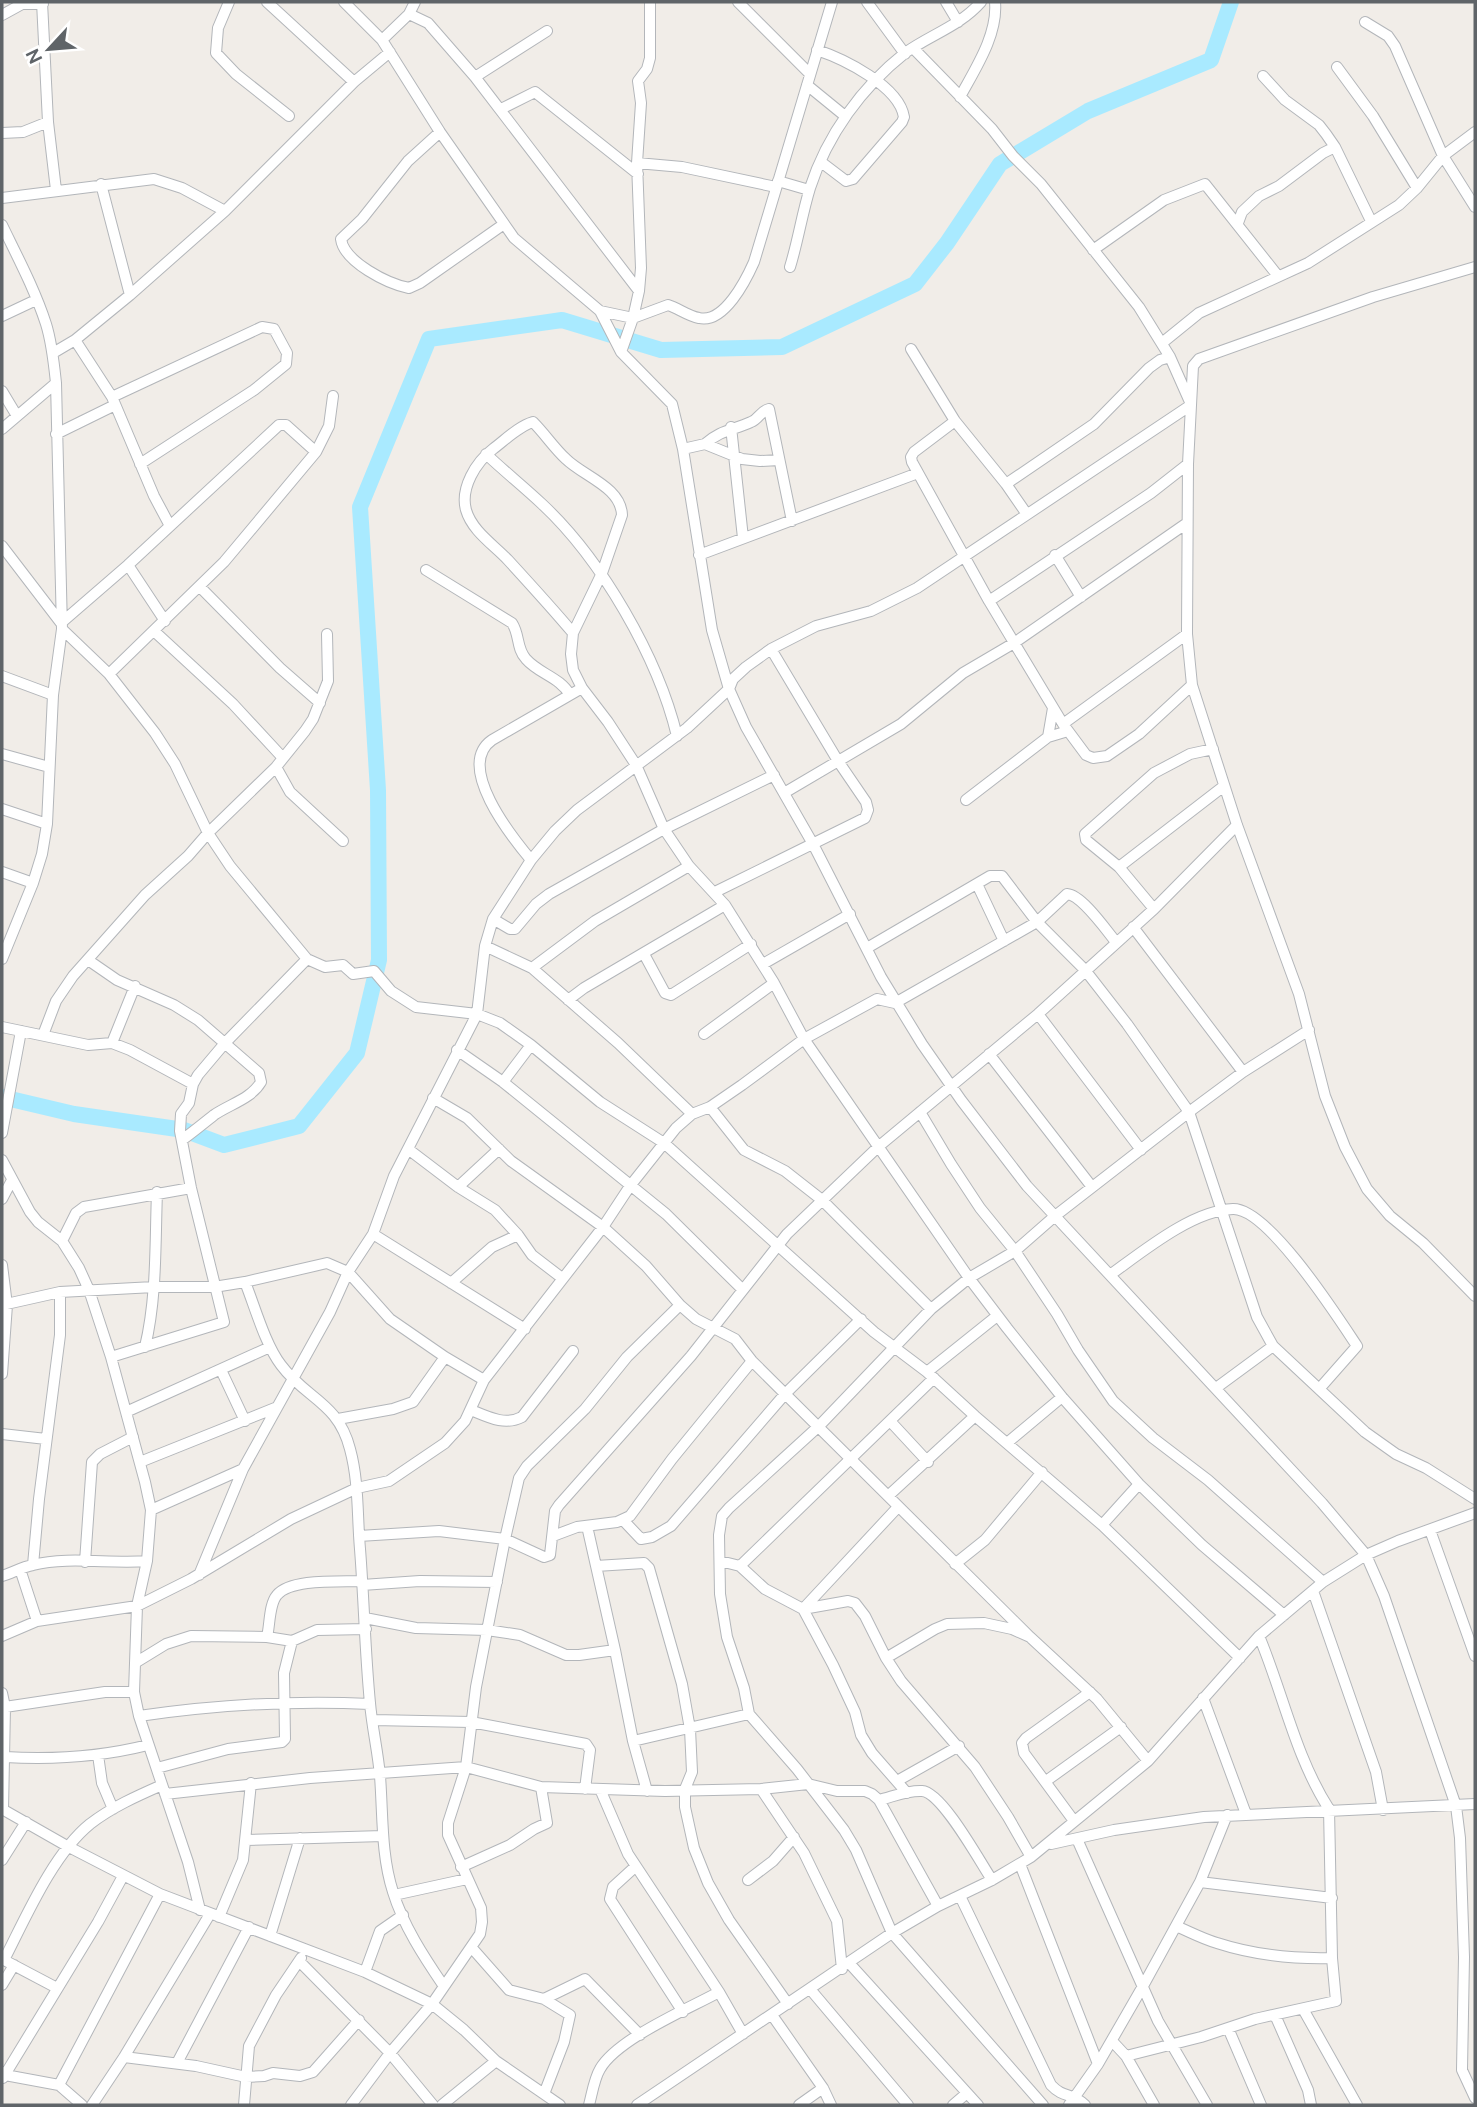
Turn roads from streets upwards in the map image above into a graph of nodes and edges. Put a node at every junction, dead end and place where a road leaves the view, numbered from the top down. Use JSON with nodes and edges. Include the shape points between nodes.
{"nodes":[{"id":1,"x":229,"y":2,"type":"edge"},
{"id":2,"x":267,"y":2,"type":"edge"},
{"id":3,"x":344,"y":2,"type":"edge"},
{"id":4,"x":415,"y":2,"type":"edge"},
{"id":5,"x":650,"y":2,"type":"edge"},
{"id":6,"x":738,"y":2,"type":"edge"},
{"id":7,"x":832,"y":2,"type":"edge"},
{"id":8,"x":867,"y":2,"type":"edge"},
{"id":9,"x":946,"y":2,"type":"edge"},
{"id":10,"x":981,"y":2,"type":"edge"},
{"id":11,"x":995,"y":2,"type":"edge"},
{"id":12,"x":42,"y":3,"type":"edge"},
{"id":13,"x":409,"y":14,"type":"junction"},
{"id":14,"x":2,"y":15,"type":"edge"},
{"id":15,"x":958,"y":22,"type":"junction"},
{"id":16,"x":1365,"y":22,"type":"dead end"},
{"id":17,"x":547,"y":31,"type":"dead end"},
{"id":18,"x":382,"y":40,"type":"junction"},
{"id":19,"x":817,"y":50,"type":"junction"},
{"id":20,"x":909,"y":51,"type":"junction"},
{"id":21,"x":390,"y":52,"type":"junction"},
{"id":22,"x":1337,"y":67,"type":"dead end"},
{"id":23,"x":1263,"y":76,"type":"dead end"},
{"id":24,"x":475,"y":77,"type":"junction"},
{"id":25,"x":808,"y":80,"type":"junction"},
{"id":26,"x":874,"y":80,"type":"junction"},
{"id":27,"x":354,"y":82,"type":"junction"},
{"id":28,"x":960,"y":97,"type":"junction"},
{"id":29,"x":501,"y":109,"type":"junction"},
{"id":30,"x":289,"y":116,"type":"dead end"},
{"id":31,"x":845,"y":116,"type":"junction"},
{"id":32,"x":48,"y":122,"type":"junction"},
{"id":33,"x":440,"y":132,"type":"junction"},
{"id":34,"x":1475,"y":132,"type":"edge"},
{"id":35,"x":2,"y":133,"type":"edge"},
{"id":36,"x":1326,"y":134,"type":"junction"},
{"id":37,"x":1335,"y":148,"type":"junction"},
{"id":38,"x":1323,"y":153,"type":"junction"},
{"id":39,"x":1443,"y":156,"type":"junction"},
{"id":40,"x":821,"y":162,"type":"junction"},
{"id":41,"x":638,"y":168,"type":"junction"},
{"id":42,"x":101,"y":184,"type":"junction"},
{"id":43,"x":777,"y":184,"type":"junction"},
{"id":44,"x":1417,"y":188,"type":"junction"},
{"id":45,"x":56,"y":190,"type":"junction"},
{"id":46,"x":809,"y":190,"type":"junction"},
{"id":47,"x":2,"y":198,"type":"edge"},
{"id":48,"x":1475,"y":207,"type":"edge"},
{"id":49,"x":225,"y":211,"type":"junction"},
{"id":50,"x":1240,"y":218,"type":"junction"},
{"id":51,"x":1371,"y":221,"type":"junction"},
{"id":52,"x":504,"y":224,"type":"junction"},
{"id":53,"x":2,"y":225,"type":"edge"},
{"id":54,"x":1093,"y":250,"type":"junction"},
{"id":55,"x":790,"y":267,"type":"dead end"},
{"id":56,"x":1475,"y":267,"type":"edge"},
{"id":57,"x":1279,"y":276,"type":"junction"},
{"id":58,"x":639,"y":291,"type":"junction"},
{"id":59,"x":130,"y":295,"type":"junction"},
{"id":60,"x":36,"y":300,"type":"junction"},
{"id":61,"x":600,"y":311,"type":"junction"},
{"id":62,"x":2,"y":316,"type":"edge"},
{"id":63,"x":633,"y":318,"type":"junction"},
{"id":64,"x":75,"y":340,"type":"junction"},
{"id":65,"x":1162,"y":344,"type":"junction"},
{"id":66,"x":911,"y":349,"type":"dead end"},
{"id":67,"x":621,"y":352,"type":"junction"},
{"id":68,"x":53,"y":354,"type":"junction"},
{"id":69,"x":1170,"y":357,"type":"junction"},
{"id":70,"x":56,"y":383,"type":"junction"},
{"id":71,"x":2,"y":391,"type":"edge"},
{"id":72,"x":333,"y":396,"type":"dead end"},
{"id":73,"x":113,"y":401,"type":"junction"},
{"id":74,"x":1191,"y":405,"type":"junction"},
{"id":75,"x":17,"y":416,"type":"junction"},
{"id":76,"x":956,"y":421,"type":"junction"},
{"id":77,"x":731,"y":428,"type":"junction"},
{"id":78,"x":2,"y":429,"type":"edge"},
{"id":79,"x":56,"y":433,"type":"junction"},
{"id":80,"x":705,"y":444,"type":"junction"},
{"id":81,"x":682,"y":449,"type":"junction"},
{"id":82,"x":316,"y":452,"type":"junction"},
{"id":83,"x":486,"y":454,"type":"junction"},
{"id":84,"x":732,"y":454,"type":"junction"},
{"id":85,"x":779,"y":460,"type":"junction"},
{"id":86,"x":140,"y":464,"type":"junction"},
{"id":87,"x":1188,"y":464,"type":"junction"},
{"id":88,"x":918,"y":473,"type":"junction"},
{"id":89,"x":1006,"y":484,"type":"junction"},
{"id":90,"x":1026,"y":513,"type":"junction"},
{"id":91,"x":792,"y":521,"type":"junction"},
{"id":92,"x":1187,"y":523,"type":"junction"},
{"id":93,"x":170,"y":526,"type":"junction"},
{"id":94,"x":743,"y":538,"type":"junction"},
{"id":95,"x":2,"y":546,"type":"edge"},
{"id":96,"x":699,"y":555,"type":"junction"},
{"id":97,"x":1055,"y":555,"type":"junction"},
{"id":98,"x":964,"y":558,"type":"junction"},
{"id":99,"x":128,"y":565,"type":"junction"},
{"id":100,"x":426,"y":570,"type":"dead end"},
{"id":101,"x":602,"y":573,"type":"junction"},
{"id":102,"x":200,"y":587,"type":"junction"},
{"id":103,"x":1081,"y":597,"type":"junction"},
{"id":104,"x":989,"y":601,"type":"junction"},
{"id":105,"x":165,"y":621,"type":"junction"},
{"id":106,"x":62,"y":626,"type":"junction"},
{"id":107,"x":154,"y":631,"type":"junction"},
{"id":108,"x":573,"y":633,"type":"junction"},
{"id":109,"x":1187,"y":634,"type":"junction"},
{"id":110,"x":327,"y":635,"type":"dead end"},
{"id":111,"x":1014,"y":643,"type":"junction"},
{"id":112,"x":771,"y":649,"type":"junction"},
{"id":113,"x":109,"y":674,"type":"junction"},
{"id":114,"x":2,"y":676,"type":"edge"},
{"id":115,"x":1192,"y":685,"type":"junction"},
{"id":116,"x":582,"y":688,"type":"junction"},
{"id":117,"x":729,"y":688,"type":"junction"},
{"id":118,"x":53,"y":695,"type":"junction"},
{"id":119,"x":570,"y":695,"type":"junction"},
{"id":120,"x":320,"y":703,"type":"junction"},
{"id":121,"x":1053,"y":708,"type":"junction"},
{"id":122,"x":1065,"y":728,"type":"junction"},
{"id":123,"x":677,"y":736,"type":"junction"},
{"id":124,"x":1048,"y":737,"type":"junction"},
{"id":125,"x":1213,"y":749,"type":"junction"},
{"id":126,"x":2,"y":754,"type":"edge"},
{"id":127,"x":838,"y":761,"type":"junction"},
{"id":128,"x":279,"y":763,"type":"junction"},
{"id":129,"x":636,"y":765,"type":"junction"},
{"id":130,"x":49,"y":767,"type":"junction"},
{"id":131,"x":774,"y":775,"type":"junction"},
{"id":132,"x":1224,"y":786,"type":"junction"},
{"id":133,"x":784,"y":793,"type":"junction"},
{"id":134,"x":966,"y":800,"type":"dead end"},
{"id":135,"x":2,"y":809,"type":"edge"},
{"id":136,"x":47,"y":824,"type":"junction"},
{"id":137,"x":1237,"y":825,"type":"junction"},
{"id":138,"x":664,"y":829,"type":"junction"},
{"id":139,"x":208,"y":833,"type":"junction"},
{"id":140,"x":343,"y":841,"type":"dead end"},
{"id":141,"x":813,"y":844,"type":"junction"},
{"id":142,"x":531,"y":860,"type":"junction"},
{"id":143,"x":689,"y":866,"type":"junction"},
{"id":144,"x":1119,"y":867,"type":"junction"},
{"id":145,"x":2,"y":872,"type":"edge"},
{"id":146,"x":33,"y":883,"type":"junction"},
{"id":147,"x":977,"y":884,"type":"junction"},
{"id":148,"x":715,"y":892,"type":"junction"},
{"id":149,"x":725,"y":905,"type":"junction"},
{"id":150,"x":1154,"y":909,"type":"junction"},
{"id":151,"x":850,"y":914,"type":"junction"},
{"id":152,"x":493,"y":919,"type":"junction"},
{"id":153,"x":1037,"y":922,"type":"junction"},
{"id":154,"x":1133,"y":927,"type":"junction"},
{"id":155,"x":1004,"y":940,"type":"junction"},
{"id":156,"x":1116,"y":942,"type":"junction"},
{"id":157,"x":5,"y":943,"type":"edge"},
{"id":158,"x":751,"y":944,"type":"junction"},
{"id":159,"x":485,"y":946,"type":"junction"},
{"id":160,"x":867,"y":948,"type":"junction"},
{"id":161,"x":644,"y":954,"type":"junction"},
{"id":162,"x":2,"y":959,"type":"edge"},
{"id":163,"x":307,"y":959,"type":"junction"},
{"id":164,"x":88,"y":960,"type":"junction"},
{"id":165,"x":763,"y":964,"type":"junction"},
{"id":166,"x":533,"y":968,"type":"junction"},
{"id":167,"x":1085,"y":970,"type":"junction"},
{"id":168,"x":881,"y":977,"type":"junction"},
{"id":169,"x":774,"y":983,"type":"junction"},
{"id":170,"x":135,"y":986,"type":"junction"},
{"id":171,"x":877,"y":999,"type":"junction"},
{"id":172,"x":568,"y":1000,"type":"junction"},
{"id":173,"x":895,"y":1003,"type":"junction"},
{"id":174,"x":477,"y":1014,"type":"junction"},
{"id":175,"x":1038,"y":1014,"type":"junction"},
{"id":176,"x":2,"y":1027,"type":"edge"},
{"id":177,"x":1308,"y":1030,"type":"junction"},
{"id":178,"x":22,"y":1031,"type":"junction"},
{"id":179,"x":704,"y":1034,"type":"dead end"},
{"id":180,"x":43,"y":1035,"type":"junction"},
{"id":181,"x":804,"y":1039,"type":"junction"},
{"id":182,"x":112,"y":1043,"type":"junction"},
{"id":183,"x":225,"y":1043,"type":"junction"},
{"id":184,"x":531,"y":1045,"type":"junction"},
{"id":185,"x":457,"y":1050,"type":"junction"},
{"id":186,"x":989,"y":1054,"type":"junction"},
{"id":187,"x":1243,"y":1072,"type":"junction"},
{"id":188,"x":503,"y":1082,"type":"junction"},
{"id":189,"x":193,"y":1084,"type":"junction"},
{"id":190,"x":952,"y":1086,"type":"junction"},
{"id":191,"x":433,"y":1098,"type":"junction"},
{"id":192,"x":710,"y":1107,"type":"junction"},
{"id":193,"x":920,"y":1112,"type":"junction"},
{"id":194,"x":1189,"y":1112,"type":"junction"},
{"id":195,"x":692,"y":1114,"type":"junction"},
{"id":196,"x":2,"y":1133,"type":"edge"},
{"id":197,"x":182,"y":1140,"type":"junction"},
{"id":198,"x":664,"y":1143,"type":"junction"},
{"id":199,"x":878,"y":1147,"type":"junction"},
{"id":200,"x":408,"y":1149,"type":"junction"},
{"id":201,"x":499,"y":1149,"type":"junction"},
{"id":202,"x":1141,"y":1150,"type":"junction"},
{"id":203,"x":2,"y":1160,"type":"edge"},
{"id":204,"x":12,"y":1180,"type":"junction"},
{"id":205,"x":458,"y":1186,"type":"junction"},
{"id":206,"x":630,"y":1186,"type":"junction"},
{"id":207,"x":1092,"y":1187,"type":"junction"},
{"id":208,"x":191,"y":1188,"type":"junction"},
{"id":209,"x":157,"y":1192,"type":"junction"},
{"id":210,"x":2,"y":1199,"type":"edge"},
{"id":211,"x":822,"y":1200,"type":"junction"},
{"id":212,"x":1223,"y":1210,"type":"junction"},
{"id":213,"x":1055,"y":1216,"type":"junction"},
{"id":214,"x":603,"y":1227,"type":"junction"},
{"id":215,"x":373,"y":1234,"type":"junction"},
{"id":216,"x":518,"y":1235,"type":"junction"},
{"id":217,"x":62,"y":1241,"type":"junction"},
{"id":218,"x":779,"y":1244,"type":"junction"},
{"id":219,"x":1015,"y":1251,"type":"junction"},
{"id":220,"x":2,"y":1265,"type":"edge"},
{"id":221,"x":348,"y":1272,"type":"junction"},
{"id":222,"x":1110,"y":1275,"type":"junction"},
{"id":223,"x":562,"y":1278,"type":"junction"},
{"id":224,"x":969,"y":1278,"type":"junction"},
{"id":225,"x":246,"y":1282,"type":"junction"},
{"id":226,"x":451,"y":1283,"type":"junction"},
{"id":227,"x":154,"y":1287,"type":"junction"},
{"id":228,"x":214,"y":1287,"type":"junction"},
{"id":229,"x":742,"y":1289,"type":"junction"},
{"id":230,"x":89,"y":1290,"type":"junction"},
{"id":231,"x":60,"y":1292,"type":"junction"},
{"id":232,"x":1475,"y":1296,"type":"edge"},
{"id":233,"x":4,"y":1305,"type":"edge"},
{"id":234,"x":680,"y":1305,"type":"junction"},
{"id":235,"x":931,"y":1309,"type":"junction"},
{"id":236,"x":997,"y":1316,"type":"junction"},
{"id":237,"x":861,"y":1319,"type":"junction"},
{"id":238,"x":525,"y":1329,"type":"junction"},
{"id":239,"x":713,"y":1329,"type":"junction"},
{"id":240,"x":1273,"y":1346,"type":"junction"},
{"id":241,"x":145,"y":1347,"type":"junction"},
{"id":242,"x":270,"y":1347,"type":"junction"},
{"id":243,"x":894,"y":1347,"type":"junction"},
{"id":244,"x":573,"y":1351,"type":"dead end"},
{"id":245,"x":111,"y":1357,"type":"junction"},
{"id":246,"x":445,"y":1357,"type":"junction"},
{"id":247,"x":752,"y":1361,"type":"junction"},
{"id":248,"x":221,"y":1370,"type":"junction"},
{"id":249,"x":2,"y":1374,"type":"edge"},
{"id":250,"x":930,"y":1375,"type":"junction"},
{"id":251,"x":292,"y":1379,"type":"junction"},
{"id":252,"x":484,"y":1380,"type":"junction"},
{"id":253,"x":1216,"y":1388,"type":"junction"},
{"id":254,"x":1320,"y":1388,"type":"junction"},
{"id":255,"x":785,"y":1394,"type":"junction"},
{"id":256,"x":1062,"y":1397,"type":"junction"},
{"id":257,"x":275,"y":1408,"type":"junction"},
{"id":258,"x":471,"y":1410,"type":"junction"},
{"id":259,"x":126,"y":1412,"type":"junction"},
{"id":260,"x":975,"y":1416,"type":"junction"},
{"id":261,"x":338,"y":1419,"type":"junction"},
{"id":262,"x":245,"y":1421,"type":"junction"},
{"id":263,"x":890,"y":1421,"type":"junction"},
{"id":264,"x":819,"y":1426,"type":"junction"},
{"id":265,"x":2,"y":1434,"type":"edge"},
{"id":266,"x":133,"y":1437,"type":"junction"},
{"id":267,"x":46,"y":1439,"type":"junction"},
{"id":268,"x":1007,"y":1443,"type":"junction"},
{"id":269,"x":851,"y":1458,"type":"junction"},
{"id":270,"x":140,"y":1462,"type":"junction"},
{"id":271,"x":928,"y":1462,"type":"junction"},
{"id":272,"x":243,"y":1469,"type":"junction"},
{"id":273,"x":1042,"y":1472,"type":"junction"},
{"id":274,"x":1139,"y":1484,"type":"junction"},
{"id":275,"x":357,"y":1488,"type":"junction"},
{"id":276,"x":888,"y":1496,"type":"junction"},
{"id":277,"x":1475,"y":1499,"type":"edge"},
{"id":278,"x":898,"y":1507,"type":"junction"},
{"id":279,"x":151,"y":1510,"type":"junction"},
{"id":280,"x":1475,"y":1513,"type":"edge"},
{"id":281,"x":623,"y":1520,"type":"junction"},
{"id":282,"x":1102,"y":1525,"type":"junction"},
{"id":283,"x":587,"y":1526,"type":"junction"},
{"id":284,"x":1430,"y":1530,"type":"junction"},
{"id":285,"x":359,"y":1536,"type":"junction"},
{"id":286,"x":553,"y":1536,"type":"junction"},
{"id":287,"x":505,"y":1539,"type":"junction"},
{"id":288,"x":1366,"y":1555,"type":"junction"},
{"id":289,"x":147,"y":1561,"type":"junction"},
{"id":290,"x":720,"y":1561,"type":"junction"},
{"id":291,"x":85,"y":1562,"type":"junction"},
{"id":292,"x":955,"y":1564,"type":"junction"},
{"id":293,"x":33,"y":1565,"type":"junction"},
{"id":294,"x":596,"y":1566,"type":"junction"},
{"id":295,"x":740,"y":1566,"type":"junction"},
{"id":296,"x":20,"y":1570,"type":"junction"},
{"id":297,"x":199,"y":1575,"type":"junction"},
{"id":298,"x":2,"y":1576,"type":"edge"},
{"id":299,"x":497,"y":1582,"type":"junction"},
{"id":300,"x":1324,"y":1582,"type":"junction"},
{"id":301,"x":362,"y":1583,"type":"junction"},
{"id":302,"x":1313,"y":1591,"type":"junction"},
{"id":303,"x":137,"y":1606,"type":"junction"},
{"id":304,"x":803,"y":1608,"type":"junction"},
{"id":305,"x":1284,"y":1615,"type":"junction"},
{"id":306,"x":37,"y":1621,"type":"junction"},
{"id":307,"x":365,"y":1623,"type":"junction"},
{"id":308,"x":487,"y":1630,"type":"junction"},
{"id":309,"x":2,"y":1636,"type":"edge"},
{"id":310,"x":1259,"y":1636,"type":"junction"},
{"id":311,"x":267,"y":1637,"type":"junction"},
{"id":312,"x":1030,"y":1637,"type":"junction"},
{"id":313,"x":292,"y":1641,"type":"junction"},
{"id":314,"x":615,"y":1650,"type":"junction"},
{"id":315,"x":1475,"y":1656,"type":"edge"},
{"id":316,"x":886,"y":1658,"type":"junction"},
{"id":317,"x":1240,"y":1658,"type":"junction"},
{"id":318,"x":135,"y":1664,"type":"junction"},
{"id":319,"x":134,"y":1692,"type":"junction"},
{"id":320,"x":1090,"y":1692,"type":"junction"},
{"id":321,"x":2,"y":1693,"type":"edge"},
{"id":322,"x":1203,"y":1699,"type":"junction"},
{"id":323,"x":284,"y":1703,"type":"junction"},
{"id":324,"x":370,"y":1704,"type":"junction"},
{"id":325,"x":5,"y":1707,"type":"junction"},
{"id":326,"x":749,"y":1714,"type":"junction"},
{"id":327,"x":139,"y":1716,"type":"junction"},
{"id":328,"x":373,"y":1720,"type":"junction"},
{"id":329,"x":471,"y":1722,"type":"junction"},
{"id":330,"x":1121,"y":1727,"type":"junction"},
{"id":331,"x":690,"y":1729,"type":"junction"},
{"id":332,"x":632,"y":1741,"type":"junction"},
{"id":333,"x":148,"y":1745,"type":"junction"},
{"id":334,"x":959,"y":1746,"type":"junction"},
{"id":335,"x":98,"y":1755,"type":"junction"},
{"id":336,"x":5,"y":1757,"type":"junction"},
{"id":337,"x":1148,"y":1761,"type":"junction"},
{"id":338,"x":466,"y":1767,"type":"junction"},
{"id":339,"x":157,"y":1768,"type":"junction"},
{"id":340,"x":380,"y":1774,"type":"junction"},
{"id":341,"x":897,"y":1781,"type":"junction"},
{"id":342,"x":1046,"y":1781,"type":"junction"},
{"id":343,"x":251,"y":1783,"type":"junction"},
{"id":344,"x":808,"y":1784,"type":"junction"},
{"id":345,"x":541,"y":1787,"type":"junction"},
{"id":346,"x":761,"y":1788,"type":"junction"},
{"id":347,"x":163,"y":1789,"type":"junction"},
{"id":348,"x":600,"y":1789,"type":"junction"},
{"id":349,"x":685,"y":1789,"type":"junction"},
{"id":350,"x":584,"y":1790,"type":"junction"},
{"id":351,"x":647,"y":1791,"type":"junction"},
{"id":352,"x":907,"y":1793,"type":"junction"},
{"id":353,"x":879,"y":1800,"type":"junction"},
{"id":354,"x":1475,"y":1804,"type":"edge"},
{"id":355,"x":1455,"y":1806,"type":"junction"},
{"id":356,"x":113,"y":1809,"type":"junction"},
{"id":357,"x":2,"y":1810,"type":"edge"},
{"id":358,"x":1329,"y":1810,"type":"junction"},
{"id":359,"x":1383,"y":1810,"type":"junction"},
{"id":360,"x":1246,"y":1814,"type":"junction"},
{"id":361,"x":1227,"y":1815,"type":"junction"},
{"id":362,"x":1074,"y":1821,"type":"junction"},
{"id":363,"x":26,"y":1822,"type":"junction"},
{"id":364,"x":383,"y":1836,"type":"junction"},
{"id":365,"x":300,"y":1838,"type":"junction"},
{"id":366,"x":794,"y":1838,"type":"junction"},
{"id":367,"x":1077,"y":1839,"type":"junction"},
{"id":368,"x":246,"y":1840,"type":"junction"},
{"id":369,"x":1048,"y":1844,"type":"junction"},
{"id":370,"x":67,"y":1846,"type":"junction"},
{"id":371,"x":1031,"y":1857,"type":"junction"},
{"id":372,"x":2,"y":1860,"type":"edge"},
{"id":373,"x":1020,"y":1864,"type":"junction"},
{"id":374,"x":636,"y":1866,"type":"junction"},
{"id":375,"x":461,"y":1867,"type":"junction"},
{"id":376,"x":123,"y":1876,"type":"junction"},
{"id":377,"x":467,"y":1879,"type":"junction"},
{"id":378,"x":748,"y":1880,"type":"dead end"},
{"id":379,"x":992,"y":1880,"type":"junction"},
{"id":380,"x":1200,"y":1882,"type":"junction"},
{"id":381,"x":160,"y":1894,"type":"junction"},
{"id":382,"x":394,"y":1895,"type":"junction"},
{"id":383,"x":960,"y":1896,"type":"junction"},
{"id":384,"x":1332,"y":1898,"type":"junction"},
{"id":385,"x":938,"y":1906,"type":"junction"},
{"id":386,"x":210,"y":1914,"type":"junction"},
{"id":387,"x":403,"y":1915,"type":"junction"},
{"id":388,"x":1176,"y":1926,"type":"junction"},
{"id":389,"x":249,"y":1927,"type":"junction"},
{"id":390,"x":892,"y":1933,"type":"junction"},
{"id":391,"x":270,"y":1936,"type":"junction"},
{"id":392,"x":472,"y":1948,"type":"junction"},
{"id":393,"x":306,"y":1950,"type":"junction"},
{"id":394,"x":1332,"y":1958,"type":"junction"},
{"id":395,"x":6,"y":1961,"type":"edge"},
{"id":396,"x":299,"y":1961,"type":"junction"},
{"id":397,"x":846,"y":1966,"type":"junction"},
{"id":398,"x":365,"y":1972,"type":"junction"},
{"id":399,"x":2,"y":1985,"type":"edge"},
{"id":400,"x":443,"y":1985,"type":"junction"},
{"id":401,"x":1143,"y":1986,"type":"junction"},
{"id":402,"x":57,"y":1988,"type":"junction"},
{"id":403,"x":810,"y":1989,"type":"junction"},
{"id":404,"x":719,"y":1992,"type":"junction"},
{"id":405,"x":544,"y":1999,"type":"junction"},
{"id":406,"x":432,"y":2004,"type":"junction"},
{"id":407,"x":788,"y":2004,"type":"junction"},
{"id":408,"x":1303,"y":2009,"type":"junction"},
{"id":409,"x":682,"y":2012,"type":"junction"},
{"id":410,"x":772,"y":2015,"type":"junction"},
{"id":411,"x":1275,"y":2015,"type":"junction"},
{"id":412,"x":359,"y":2021,"type":"junction"},
{"id":413,"x":1228,"y":2028,"type":"junction"},
{"id":414,"x":743,"y":2034,"type":"junction"},
{"id":415,"x":640,"y":2035,"type":"junction"},
{"id":416,"x":1112,"y":2041,"type":"junction"},
{"id":417,"x":1171,"y":2045,"type":"junction"},
{"id":418,"x":390,"y":2053,"type":"junction"},
{"id":419,"x":1126,"y":2056,"type":"junction"},
{"id":420,"x":124,"y":2057,"type":"junction"},
{"id":421,"x":496,"y":2061,"type":"junction"},
{"id":422,"x":177,"y":2063,"type":"junction"},
{"id":423,"x":1098,"y":2064,"type":"junction"},
{"id":424,"x":3,"y":2076,"type":"edge"},
{"id":425,"x":246,"y":2077,"type":"junction"},
{"id":426,"x":59,"y":2085,"type":"junction"},
{"id":427,"x":823,"y":2088,"type":"junction"},
{"id":428,"x":967,"y":2093,"type":"junction"},
{"id":429,"x":544,"y":2094,"type":"junction"},
{"id":430,"x":1475,"y":2098,"type":"edge"},
{"id":431,"x":1077,"y":2102,"type":"edge"},
{"id":432,"x":903,"y":2104,"type":"edge"},
{"id":433,"x":82,"y":2105,"type":"edge"},
{"id":434,"x":92,"y":2105,"type":"edge"},
{"id":435,"x":244,"y":2105,"type":"edge"},
{"id":436,"x":351,"y":2105,"type":"edge"},
{"id":437,"x":433,"y":2105,"type":"edge"},
{"id":438,"x":442,"y":2105,"type":"edge"},
{"id":439,"x":560,"y":2105,"type":"edge"},
{"id":440,"x":589,"y":2105,"type":"edge"},
{"id":441,"x":637,"y":2105,"type":"edge"},
{"id":442,"x":799,"y":2105,"type":"edge"},
{"id":443,"x":831,"y":2105,"type":"edge"},
{"id":444,"x":954,"y":2105,"type":"edge"},
{"id":445,"x":978,"y":2105,"type":"edge"},
{"id":446,"x":1043,"y":2105,"type":"edge"},
{"id":447,"x":1154,"y":2105,"type":"edge"},
{"id":448,"x":1206,"y":2105,"type":"edge"},
{"id":449,"x":1261,"y":2105,"type":"edge"},
{"id":450,"x":1311,"y":2105,"type":"edge"},
{"id":451,"x":1357,"y":2105,"type":"edge"}],
"edges":[{"from":1,"to":30,"type":"street","via":[[218,28],[216,52]]},
{"from":2,"to":27,"type":"street"},
{"from":3,"to":18,"type":"street"},
{"from":4,"to":13,"type":"street"},
{"from":5,"to":41,"type":"street","via":[[649,65],[638,81]]},
{"from":6,"to":25,"type":"street"},
{"from":7,"to":19,"type":"street"},
{"from":8,"to":20,"type":"street"},
{"from":9,"to":15,"type":"street"},
{"from":10,"to":15,"type":"street"},
{"from":11,"to":28,"type":"street","via":[[988,40]]},
{"from":12,"to":14,"type":"street","via":[[22,4]]},
{"from":12,"to":32,"type":"street"},
{"from":13,"to":18,"type":"street"},
{"from":13,"to":24,"type":"street","via":[[428,23]]},
{"from":15,"to":20,"type":"street"},
{"from":16,"to":39,"type":"street","via":[[1395,46]]},
{"from":17,"to":24,"type":"street"},
{"from":18,"to":21,"type":"street"},
{"from":19,"to":25,"type":"street"},
{"from":19,"to":26,"type":"street","via":[[840,57]]},
{"from":20,"to":26,"type":"street"},
{"from":20,"to":28,"type":"street"},
{"from":21,"to":27,"type":"street"},
{"from":21,"to":33,"type":"street"},
{"from":22,"to":44,"type":"street"},
{"from":23,"to":36,"type":"street"},
{"from":24,"to":29,"type":"street"},
{"from":25,"to":31,"type":"street"},
{"from":25,"to":43,"type":"street"},
{"from":26,"to":31,"type":"street"},
{"from":26,"to":40,"type":"street","via":[[903,110],[902,122],[850,181]]},
{"from":27,"to":49,"type":"street"},
{"from":28,"to":54,"type":"street","via":[[1041,184]]},
{"from":29,"to":41,"type":"street","via":[[535,92]]},
{"from":29,"to":58,"type":"street"},
{"from":31,"to":40,"type":"street"},
{"from":32,"to":35,"type":"street","via":[[23,132]]},
{"from":32,"to":45,"type":"street"},
{"from":33,"to":52,"type":"street"},
{"from":33,"to":52,"type":"street","via":[[408,161],[344,235],[343,247],[379,277],[409,288]]},
{"from":34,"to":39,"type":"street"},
{"from":36,"to":37,"type":"street"},
{"from":36,"to":38,"type":"street"},
{"from":37,"to":38,"type":"street"},
{"from":37,"to":51,"type":"street"},
{"from":38,"to":50,"type":"street","via":[[1259,197]]},
{"from":39,"to":44,"type":"street"},
{"from":39,"to":48,"type":"street"},
{"from":40,"to":46,"type":"street"},
{"from":41,"to":43,"type":"street","via":[[682,167]]},
{"from":41,"to":58,"type":"street"},
{"from":42,"to":45,"type":"street"},
{"from":42,"to":49,"type":"street","via":[[163,181]]},
{"from":42,"to":59,"type":"street"},
{"from":43,"to":46,"type":"street"},
{"from":43,"to":63,"type":"street","via":[[749,274],[717,315],[698,318],[668,304]]},
{"from":44,"to":51,"type":"street"},
{"from":45,"to":47,"type":"street"},
{"from":46,"to":55,"type":"street"},
{"from":49,"to":59,"type":"street"},
{"from":50,"to":54,"type":"street","via":[[1201,184],[1164,200]]},
{"from":50,"to":57,"type":"street"},
{"from":51,"to":57,"type":"street"},
{"from":52,"to":61,"type":"street","via":[[526,250]]},
{"from":53,"to":60,"type":"street"},
{"from":54,"to":65,"type":"street"},
{"from":56,"to":74,"type":"street","via":[[1373,297],[1199,359],[1193,366]]},
{"from":57,"to":65,"type":"street","via":[[1206,309]]},
{"from":58,"to":63,"type":"street"},
{"from":59,"to":64,"type":"street"},
{"from":60,"to":62,"type":"street"},
{"from":60,"to":68,"type":"street"},
{"from":61,"to":63,"type":"street"},
{"from":61,"to":67,"type":"street"},
{"from":63,"to":67,"type":"street"},
{"from":64,"to":68,"type":"street"},
{"from":64,"to":73,"type":"street"},
{"from":65,"to":69,"type":"street"},
{"from":66,"to":76,"type":"street"},
{"from":67,"to":81,"type":"street","via":[[672,404]]},
{"from":68,"to":70,"type":"street"},
{"from":69,"to":74,"type":"street"},
{"from":69,"to":89,"type":"street","via":[[1154,363],[1094,424]]},
{"from":70,"to":75,"type":"street"},
{"from":70,"to":79,"type":"street"},
{"from":71,"to":75,"type":"street"},
{"from":72,"to":82,"type":"street","via":[[329,426]]},
{"from":73,"to":79,"type":"street"},
{"from":73,"to":86,"type":"street"},
{"from":73,"to":86,"type":"street","via":[[262,327],[274,330],[287,353],[286,364],[254,390]]},
{"from":74,"to":87,"type":"street"},
{"from":74,"to":90,"type":"street"},
{"from":75,"to":78,"type":"street"},
{"from":76,"to":88,"type":"street","via":[[911,455]]},
{"from":76,"to":89,"type":"street"},
{"from":77,"to":80,"type":"street"},
{"from":77,"to":84,"type":"street"},
{"from":77,"to":85,"type":"street","via":[[753,421],[769,409]]},
{"from":79,"to":106,"type":"street"},
{"from":80,"to":81,"type":"street"},
{"from":80,"to":84,"type":"street"},
{"from":81,"to":96,"type":"street"},
{"from":82,"to":93,"type":"street","via":[[286,425],[279,425]]},
{"from":82,"to":102,"type":"street"},
{"from":83,"to":101,"type":"street","via":[[543,505]]},
{"from":83,"to":101,"type":"street","via":[[533,422],[568,461],[619,501],[622,515]]},
{"from":83,"to":108,"type":"street","via":[[474,468],[465,496],[470,518]]},
{"from":84,"to":85,"type":"street","via":[[752,461]]},
{"from":84,"to":94,"type":"street"},
{"from":85,"to":91,"type":"street"},
{"from":86,"to":93,"type":"street"},
{"from":87,"to":92,"type":"street"},
{"from":87,"to":97,"type":"street"},
{"from":88,"to":91,"type":"street"},
{"from":88,"to":98,"type":"street"},
{"from":89,"to":90,"type":"street"},
{"from":90,"to":98,"type":"street"},
{"from":91,"to":94,"type":"street"},
{"from":92,"to":103,"type":"street"},
{"from":92,"to":109,"type":"street"},
{"from":93,"to":99,"type":"street"},
{"from":94,"to":96,"type":"street"},
{"from":95,"to":106,"type":"street"},
{"from":96,"to":117,"type":"street","via":[[712,630]]},
{"from":97,"to":103,"type":"street"},
{"from":97,"to":104,"type":"street"},
{"from":98,"to":104,"type":"street"},
{"from":98,"to":112,"type":"street","via":[[895,601],[816,626]]},
{"from":99,"to":105,"type":"street"},
{"from":99,"to":106,"type":"street"},
{"from":100,"to":119,"type":"street","via":[[512,623],[528,662],[561,683]]},
{"from":101,"to":108,"type":"street"},
{"from":101,"to":123,"type":"street","via":[[657,675]]},
{"from":102,"to":105,"type":"street"},
{"from":102,"to":120,"type":"street"},
{"from":103,"to":111,"type":"street"},
{"from":104,"to":111,"type":"street"},
{"from":105,"to":107,"type":"street"},
{"from":106,"to":113,"type":"street"},
{"from":106,"to":118,"type":"street"},
{"from":107,"to":113,"type":"street"},
{"from":107,"to":128,"type":"street","via":[[233,704]]},
{"from":108,"to":116,"type":"street","via":[[570,654]]},
{"from":109,"to":115,"type":"street"},
{"from":109,"to":122,"type":"street"},
{"from":110,"to":120,"type":"street","via":[[328,681]]},
{"from":111,"to":121,"type":"street"},
{"from":111,"to":127,"type":"street","via":[[963,673],[901,724]]},
{"from":112,"to":117,"type":"street","via":[[733,679]]},
{"from":112,"to":127,"type":"street"},
{"from":113,"to":139,"type":"street","via":[[166,748]]},
{"from":114,"to":118,"type":"street"},
{"from":115,"to":122,"type":"street","via":[[1139,734],[1107,756],[1086,755]]},
{"from":115,"to":125,"type":"street"},
{"from":116,"to":119,"type":"street"},
{"from":116,"to":129,"type":"street"},
{"from":117,"to":123,"type":"street"},
{"from":117,"to":131,"type":"street"},
{"from":118,"to":130,"type":"street"},
{"from":119,"to":142,"type":"street","via":[[492,740],[481,753],[491,803]]},
{"from":120,"to":128,"type":"street"},
{"from":121,"to":122,"type":"street"},
{"from":121,"to":124,"type":"street"},
{"from":122,"to":124,"type":"street"},
{"from":123,"to":129,"type":"street"},
{"from":124,"to":134,"type":"street"},
{"from":125,"to":132,"type":"street"},
{"from":125,"to":144,"type":"street","via":[[1190,754],[1154,773],[1088,829],[1086,840]]},
{"from":126,"to":130,"type":"street"},
{"from":127,"to":133,"type":"street"},
{"from":127,"to":141,"type":"street","via":[[868,810],[865,818]]},
{"from":128,"to":139,"type":"street"},
{"from":128,"to":140,"type":"street","via":[[290,792]]},
{"from":129,"to":138,"type":"street"},
{"from":129,"to":142,"type":"street","via":[[577,810]]},
{"from":130,"to":136,"type":"street"},
{"from":131,"to":133,"type":"street"},
{"from":131,"to":138,"type":"street"},
{"from":132,"to":137,"type":"street"},
{"from":132,"to":144,"type":"street"},
{"from":133,"to":141,"type":"street"},
{"from":135,"to":136,"type":"street"},
{"from":136,"to":146,"type":"street"},
{"from":137,"to":150,"type":"street"},
{"from":137,"to":177,"type":"street"},
{"from":138,"to":143,"type":"street"},
{"from":138,"to":152,"type":"street","via":[[549,894],[515,929]]},
{"from":139,"to":163,"type":"street"},
{"from":139,"to":164,"type":"street"},
{"from":141,"to":148,"type":"street"},
{"from":141,"to":151,"type":"street"},
{"from":142,"to":152,"type":"street"},
{"from":143,"to":148,"type":"street"},
{"from":143,"to":166,"type":"street","via":[[595,921]]},
{"from":144,"to":150,"type":"street"},
{"from":145,"to":146,"type":"street"},
{"from":146,"to":157,"type":"street"},
{"from":147,"to":153,"type":"street","via":[[990,876],[1002,876]]},
{"from":147,"to":155,"type":"street"},
{"from":147,"to":160,"type":"street"},
{"from":148,"to":149,"type":"street"},
{"from":149,"to":158,"type":"street"},
{"from":149,"to":161,"type":"street"},
{"from":150,"to":154,"type":"street"},
{"from":151,"to":160,"type":"street"},
{"from":151,"to":165,"type":"street"},
{"from":152,"to":159,"type":"street"},
{"from":153,"to":155,"type":"street"},
{"from":153,"to":156,"type":"street","via":[[1067,894],[1073,895]]},
{"from":153,"to":167,"type":"street"},
{"from":154,"to":156,"type":"street"},
{"from":154,"to":187,"type":"street"},
{"from":155,"to":173,"type":"street"},
{"from":156,"to":167,"type":"street"},
{"from":157,"to":162,"type":"street"},
{"from":158,"to":161,"type":"street","via":[[671,995],[664,993]]},
{"from":158,"to":165,"type":"street"},
{"from":159,"to":166,"type":"street"},
{"from":159,"to":174,"type":"street"},
{"from":160,"to":168,"type":"street"},
{"from":161,"to":172,"type":"street"},
{"from":163,"to":174,"type":"street","via":[[325,967],[345,966],[353,974],[374,971],[391,991],[416,1007]]},
{"from":163,"to":183,"type":"street"},
{"from":164,"to":170,"type":"street"},
{"from":164,"to":180,"type":"street","via":[[56,1001]]},
{"from":165,"to":169,"type":"street"},
{"from":166,"to":172,"type":"street"},
{"from":167,"to":175,"type":"street"},
{"from":167,"to":194,"type":"street"},
{"from":168,"to":171,"type":"street"},
{"from":168,"to":173,"type":"street"},
{"from":169,"to":179,"type":"street"},
{"from":169,"to":181,"type":"street"},
{"from":170,"to":182,"type":"street"},
{"from":170,"to":183,"type":"street","via":[[186,1013]]},
{"from":171,"to":173,"type":"street"},
{"from":171,"to":181,"type":"street"},
{"from":172,"to":195,"type":"street"},
{"from":173,"to":190,"type":"street"},
{"from":174,"to":184,"type":"street","via":[[500,1023]]},
{"from":174,"to":185,"type":"street"},
{"from":175,"to":186,"type":"street"},
{"from":175,"to":202,"type":"street"},
{"from":176,"to":178,"type":"street"},
{"from":177,"to":187,"type":"street"},
{"from":177,"to":232,"type":"street","via":[[1325,1096],[1367,1189]]},
{"from":178,"to":180,"type":"street"},
{"from":178,"to":196,"type":"street"},
{"from":180,"to":182,"type":"street","via":[[88,1045]]},
{"from":181,"to":192,"type":"street"},
{"from":181,"to":199,"type":"street"},
{"from":182,"to":189,"type":"street"},
{"from":183,"to":189,"type":"street"},
{"from":183,"to":197,"type":"street","via":[[258,1073],[261,1082]]},
{"from":184,"to":188,"type":"street"},
{"from":184,"to":198,"type":"street","via":[[600,1102]]},
{"from":185,"to":188,"type":"street"},
{"from":185,"to":191,"type":"street"},
{"from":186,"to":190,"type":"street"},
{"from":186,"to":207,"type":"street"},
{"from":187,"to":194,"type":"street"},
{"from":188,"to":206,"type":"street"},
{"from":189,"to":197,"type":"street","via":[[181,1115]]},
{"from":190,"to":193,"type":"street"},
{"from":190,"to":213,"type":"street"},
{"from":191,"to":200,"type":"street"},
{"from":191,"to":201,"type":"street","via":[[467,1118]]},
{"from":192,"to":195,"type":"street"},
{"from":192,"to":211,"type":"street","via":[[744,1150],[785,1171]]},
{"from":193,"to":199,"type":"street"},
{"from":193,"to":219,"type":"street","via":[[973,1197]]},
{"from":194,"to":202,"type":"street"},
{"from":194,"to":212,"type":"street"},
{"from":195,"to":198,"type":"street"},
{"from":197,"to":208,"type":"street"},
{"from":198,"to":206,"type":"street"},
{"from":198,"to":218,"type":"street"},
{"from":199,"to":211,"type":"street"},
{"from":199,"to":224,"type":"street"},
{"from":200,"to":205,"type":"street"},
{"from":200,"to":215,"type":"street"},
{"from":201,"to":205,"type":"street"},
{"from":201,"to":214,"type":"street"},
{"from":202,"to":207,"type":"street"},
{"from":203,"to":204,"type":"street"},
{"from":204,"to":210,"type":"street"},
{"from":204,"to":217,"type":"street","via":[[38,1222]]},
{"from":205,"to":216,"type":"street","via":[[495,1210]]},
{"from":206,"to":214,"type":"street"},
{"from":206,"to":229,"type":"street","via":[[666,1214]]},
{"from":207,"to":213,"type":"street"},
{"from":208,"to":209,"type":"street"},
{"from":208,"to":228,"type":"street"},
{"from":209,"to":217,"type":"street","via":[[84,1207]]},
{"from":209,"to":227,"type":"street"},
{"from":211,"to":218,"type":"street"},
{"from":211,"to":235,"type":"street"},
{"from":212,"to":222,"type":"street","via":[[1187,1224]]},
{"from":212,"to":240,"type":"street","via":[[1257,1317]]},
{"from":212,"to":254,"type":"street","via":[[1249,1213],[1268,1229],[1357,1346]]},
{"from":213,"to":219,"type":"street"},
{"from":213,"to":222,"type":"street"},
{"from":214,"to":223,"type":"street"},
{"from":214,"to":234,"type":"street"},
{"from":215,"to":221,"type":"street"},
{"from":215,"to":226,"type":"street"},
{"from":216,"to":223,"type":"street","via":[[532,1255]]},
{"from":216,"to":226,"type":"street","via":[[492,1247]]},
{"from":217,"to":230,"type":"street"},
{"from":218,"to":229,"type":"street"},
{"from":218,"to":237,"type":"street"},
{"from":219,"to":224,"type":"street"},
{"from":219,"to":300,"type":"street","via":[[1114,1401]]},
{"from":220,"to":233,"type":"street"},
{"from":221,"to":225,"type":"street","via":[[319,1264]]},
{"from":221,"to":246,"type":"street","via":[[390,1319]]},
{"from":221,"to":251,"type":"street"},
{"from":222,"to":253,"type":"street"},
{"from":223,"to":238,"type":"street"},
{"from":224,"to":235,"type":"street"},
{"from":224,"to":236,"type":"street"},
{"from":225,"to":228,"type":"street"},
{"from":225,"to":242,"type":"street"},
{"from":226,"to":238,"type":"street"},
{"from":227,"to":228,"type":"street"},
{"from":227,"to":230,"type":"street"},
{"from":227,"to":241,"type":"street"},
{"from":228,"to":241,"type":"street","via":[[224,1322]]},
{"from":229,"to":239,"type":"street"},
{"from":230,"to":231,"type":"street"},
{"from":230,"to":245,"type":"street"},
{"from":231,"to":233,"type":"street"},
{"from":231,"to":267,"type":"street","via":[[60,1335]]},
{"from":233,"to":249,"type":"street"},
{"from":234,"to":239,"type":"street"},
{"from":234,"to":287,"type":"street","via":[[527,1466],[514,1492]]},
{"from":235,"to":243,"type":"street"},
{"from":236,"to":250,"type":"street"},
{"from":236,"to":256,"type":"street"},
{"from":237,"to":243,"type":"street"},
{"from":237,"to":255,"type":"street"},
{"from":238,"to":252,"type":"street"},
{"from":239,"to":247,"type":"street","via":[[735,1339]]},
{"from":239,"to":286,"type":"street","via":[[559,1505]]},
{"from":240,"to":253,"type":"street"},
{"from":240,"to":254,"type":"street"},
{"from":241,"to":245,"type":"street"},
{"from":242,"to":248,"type":"street"},
{"from":242,"to":251,"type":"street"},
{"from":243,"to":250,"type":"street"},
{"from":243,"to":264,"type":"street"},
{"from":244,"to":258,"type":"street","via":[[523,1418],[496,1420]]},
{"from":245,"to":259,"type":"street"},
{"from":246,"to":252,"type":"street"},
{"from":246,"to":261,"type":"street","via":[[405,1407]]},
{"from":247,"to":255,"type":"street"},
{"from":247,"to":281,"type":"street"},
{"from":248,"to":259,"type":"street"},
{"from":248,"to":262,"type":"street"},
{"from":250,"to":260,"type":"street"},
{"from":250,"to":263,"type":"street"},
{"from":251,"to":257,"type":"street"},
{"from":251,"to":261,"type":"street"},
{"from":252,"to":258,"type":"street"},
{"from":253,"to":288,"type":"street"},
{"from":254,"to":277,"type":"street","via":[[1365,1432]]},
{"from":255,"to":264,"type":"street"},
{"from":255,"to":281,"type":"street","via":[[671,1526],[641,1539]]},
{"from":256,"to":268,"type":"street"},
{"from":256,"to":274,"type":"street"},
{"from":257,"to":262,"type":"street"},
{"from":257,"to":272,"type":"street"},
{"from":258,"to":275,"type":"street","via":[[445,1443],[403,1473]]},
{"from":259,"to":266,"type":"street"},
{"from":260,"to":268,"type":"street"},
{"from":260,"to":271,"type":"street"},
{"from":261,"to":275,"type":"street"},
{"from":262,"to":270,"type":"street"},
{"from":263,"to":269,"type":"street"},
{"from":263,"to":271,"type":"street"},
{"from":264,"to":269,"type":"street"},
{"from":264,"to":290,"type":"street","via":[[722,1516]]},
{"from":265,"to":267,"type":"street"},
{"from":266,"to":270,"type":"street"},
{"from":266,"to":291,"type":"street","via":[[92,1462]]},
{"from":267,"to":293,"type":"street"},
{"from":268,"to":273,"type":"street"},
{"from":269,"to":276,"type":"street"},
{"from":269,"to":295,"type":"street"},
{"from":270,"to":279,"type":"street"},
{"from":271,"to":276,"type":"street"},
{"from":272,"to":279,"type":"street"},
{"from":272,"to":297,"type":"street"},
{"from":273,"to":282,"type":"street"},
{"from":273,"to":292,"type":"street","via":[[985,1540]]},
{"from":274,"to":282,"type":"street"},
{"from":274,"to":305,"type":"street"},
{"from":275,"to":285,"type":"street"},
{"from":275,"to":297,"type":"street","via":[[291,1519]]},
{"from":276,"to":278,"type":"street"},
{"from":278,"to":292,"type":"street"},
{"from":278,"to":304,"type":"street"},
{"from":279,"to":289,"type":"street"},
{"from":280,"to":284,"type":"street"},
{"from":281,"to":283,"type":"street"},
{"from":282,"to":317,"type":"street"},
{"from":283,"to":286,"type":"street"},
{"from":283,"to":294,"type":"street"},
{"from":284,"to":288,"type":"street"},
{"from":284,"to":315,"type":"street"},
{"from":285,"to":287,"type":"street","via":[[433,1531]]},
{"from":285,"to":301,"type":"street"},
{"from":286,"to":287,"type":"street","via":[[552,1551],[544,1557]]},
{"from":287,"to":299,"type":"street"},
{"from":288,"to":300,"type":"street"},
{"from":288,"to":355,"type":"street"},
{"from":289,"to":291,"type":"street"},
{"from":289,"to":303,"type":"street"},
{"from":290,"to":295,"type":"street"},
{"from":290,"to":326,"type":"street","via":[[727,1637]]},
{"from":291,"to":293,"type":"street"},
{"from":292,"to":312,"type":"street"},
{"from":293,"to":296,"type":"street"},
{"from":294,"to":314,"type":"street"},
{"from":294,"to":331,"type":"street","via":[[644,1563],[649,1567]]},
{"from":295,"to":304,"type":"street","via":[[765,1589]]},
{"from":296,"to":298,"type":"street"},
{"from":296,"to":306,"type":"street"},
{"from":297,"to":303,"type":"street"},
{"from":299,"to":301,"type":"street"},
{"from":299,"to":308,"type":"street"},
{"from":300,"to":302,"type":"street"},
{"from":301,"to":307,"type":"street"},
{"from":301,"to":311,"type":"street","via":[[287,1587],[273,1601]]},
{"from":302,"to":305,"type":"street"},
{"from":302,"to":359,"type":"street","via":[[1376,1773]]},
{"from":303,"to":306,"type":"street"},
{"from":303,"to":318,"type":"street"},
{"from":304,"to":316,"type":"street","via":[[855,1603]]},
{"from":304,"to":341,"type":"street","via":[[861,1735]]},
{"from":305,"to":310,"type":"street"},
{"from":306,"to":309,"type":"street"},
{"from":307,"to":308,"type":"street"},
{"from":307,"to":313,"type":"street","via":[[317,1630]]},
{"from":307,"to":324,"type":"street"},
{"from":308,"to":314,"type":"street","via":[[520,1635],[566,1655]]},
{"from":308,"to":329,"type":"street"},
{"from":310,"to":317,"type":"street"},
{"from":310,"to":358,"type":"street","via":[[1306,1766]]},
{"from":311,"to":313,"type":"street"},
{"from":311,"to":318,"type":"street","via":[[191,1636],[166,1644]]},
{"from":312,"to":316,"type":"street","via":[[996,1624],[959,1622],[935,1629]]},
{"from":312,"to":320,"type":"street"},
{"from":313,"to":323,"type":"street","via":[[284,1673]]},
{"from":314,"to":332,"type":"street"},
{"from":316,"to":334,"type":"street"},
{"from":317,"to":322,"type":"street"},
{"from":318,"to":319,"type":"street"},
{"from":319,"to":325,"type":"street"},
{"from":319,"to":327,"type":"street"},
{"from":320,"to":330,"type":"street"},
{"from":320,"to":342,"type":"street","via":[[1023,1743],[1024,1754]]},
{"from":321,"to":325,"type":"street"},
{"from":322,"to":337,"type":"street"},
{"from":322,"to":360,"type":"street"},
{"from":323,"to":324,"type":"street"},
{"from":323,"to":327,"type":"street","via":[[221,1705]]},
{"from":323,"to":339,"type":"street","via":[[282,1742],[228,1749]]},
{"from":324,"to":328,"type":"street"},
{"from":325,"to":336,"type":"street"},
{"from":326,"to":331,"type":"street"},
{"from":326,"to":344,"type":"street"},
{"from":327,"to":333,"type":"street"},
{"from":328,"to":329,"type":"street"},
{"from":328,"to":340,"type":"street"},
{"from":329,"to":338,"type":"street"},
{"from":329,"to":350,"type":"street","via":[[586,1744],[590,1751]]},
{"from":330,"to":337,"type":"street"},
{"from":330,"to":342,"type":"street"},
{"from":331,"to":332,"type":"street"},
{"from":331,"to":349,"type":"street","via":[[692,1772]]},
{"from":332,"to":351,"type":"street"},
{"from":333,"to":335,"type":"street"},
{"from":333,"to":339,"type":"street"},
{"from":334,"to":341,"type":"street"},
{"from":334,"to":371,"type":"street"},
{"from":335,"to":336,"type":"street","via":[[48,1760]]},
{"from":335,"to":356,"type":"street","via":[[102,1783]]},
{"from":336,"to":357,"type":"street"},
{"from":337,"to":362,"type":"street"},
{"from":338,"to":340,"type":"street"},
{"from":338,"to":345,"type":"street"},
{"from":338,"to":375,"type":"street","via":[[448,1823]]},
{"from":339,"to":347,"type":"street"},
{"from":340,"to":343,"type":"street"},
{"from":340,"to":364,"type":"street"},
{"from":341,"to":352,"type":"street"},
{"from":342,"to":362,"type":"street"},
{"from":343,"to":347,"type":"street"},
{"from":343,"to":368,"type":"street"},
{"from":344,"to":346,"type":"street"},
{"from":344,"to":353,"type":"street","via":[[865,1791]]},
{"from":344,"to":390,"type":"street","via":[[856,1850]]},
{"from":345,"to":350,"type":"street"},
{"from":345,"to":375,"type":"street","via":[[547,1823]]},
{"from":346,"to":349,"type":"street"},
{"from":346,"to":366,"type":"street"},
{"from":347,"to":356,"type":"street"},
{"from":347,"to":386,"type":"street"},
{"from":348,"to":350,"type":"street"},
{"from":348,"to":351,"type":"street"},
{"from":348,"to":374,"type":"street"},
{"from":349,"to":351,"type":"street"},
{"from":349,"to":407,"type":"street","via":[[686,1820],[708,1883]]},
{"from":352,"to":353,"type":"street"},
{"from":352,"to":379,"type":"street","via":[[921,1791],[935,1797]]},
{"from":353,"to":385,"type":"street"},
{"from":354,"to":355,"type":"street"},
{"from":355,"to":359,"type":"street"},
{"from":355,"to":430,"type":"street","via":[[1463,1930],[1462,2070]]},
{"from":356,"to":370,"type":"street"},
{"from":357,"to":363,"type":"street"},
{"from":358,"to":359,"type":"street"},
{"from":358,"to":360,"type":"street"},
{"from":358,"to":384,"type":"street"},
{"from":360,"to":361,"type":"street"},
{"from":361,"to":367,"type":"street","via":[[1160,1822]]},
{"from":361,"to":380,"type":"street"},
{"from":362,"to":369,"type":"street"},
{"from":363,"to":370,"type":"street"},
{"from":363,"to":372,"type":"street"},
{"from":364,"to":365,"type":"street"},
{"from":364,"to":382,"type":"street"},
{"from":365,"to":368,"type":"street"},
{"from":365,"to":391,"type":"street"},
{"from":366,"to":378,"type":"street"},
{"from":366,"to":397,"type":"street","via":[[836,1921]]},
{"from":367,"to":369,"type":"street"},
{"from":367,"to":401,"type":"street"},
{"from":368,"to":386,"type":"street","via":[[243,1860]]},
{"from":369,"to":371,"type":"street"},
{"from":370,"to":376,"type":"street"},
{"from":370,"to":395,"type":"street"},
{"from":371,"to":373,"type":"street"},
{"from":373,"to":379,"type":"street"},
{"from":373,"to":423,"type":"street"},
{"from":374,"to":404,"type":"street"},
{"from":374,"to":409,"type":"street","via":[[613,1887],[610,1899]]},
{"from":375,"to":377,"type":"street"},
{"from":376,"to":381,"type":"street"},
{"from":376,"to":402,"type":"street"},
{"from":377,"to":382,"type":"street"},
{"from":377,"to":392,"type":"street","via":[[481,1908],[480,1934]]},
{"from":379,"to":383,"type":"street"},
{"from":380,"to":384,"type":"street"},
{"from":380,"to":388,"type":"street"},
{"from":381,"to":386,"type":"street"},
{"from":381,"to":426,"type":"street"},
{"from":382,"to":387,"type":"street"},
{"from":383,"to":385,"type":"street"},
{"from":383,"to":431,"type":"street","via":[[1051,2085]]},
{"from":384,"to":394,"type":"street"},
{"from":385,"to":390,"type":"street"},
{"from":386,"to":389,"type":"street"},
{"from":386,"to":420,"type":"street"},
{"from":387,"to":398,"type":"street","via":[[380,1930]]},
{"from":387,"to":400,"type":"street"},
{"from":388,"to":394,"type":"street","via":[[1248,1950],[1295,1959]]},
{"from":388,"to":401,"type":"street"},
{"from":389,"to":391,"type":"street"},
{"from":389,"to":422,"type":"street"},
{"from":390,"to":397,"type":"street"},
{"from":390,"to":446,"type":"street"},
{"from":391,"to":393,"type":"street"},
{"from":392,"to":400,"type":"street"},
{"from":392,"to":405,"type":"street","via":[[509,1990]]},
{"from":393,"to":396,"type":"street"},
{"from":393,"to":398,"type":"street"},
{"from":394,"to":408,"type":"street","via":[[1336,2001]]},
{"from":395,"to":399,"type":"street"},
{"from":395,"to":402,"type":"street"},
{"from":396,"to":412,"type":"street"},
{"from":396,"to":425,"type":"street","via":[[251,2040]]},
{"from":397,"to":403,"type":"street"},
{"from":397,"to":428,"type":"street"},
{"from":398,"to":406,"type":"street"},
{"from":400,"to":406,"type":"street"},
{"from":401,"to":416,"type":"street"},
{"from":401,"to":417,"type":"street"},
{"from":402,"to":424,"type":"street"},
{"from":403,"to":407,"type":"street"},
{"from":403,"to":432,"type":"street"},
{"from":404,"to":409,"type":"street"},
{"from":404,"to":414,"type":"street"},
{"from":405,"to":415,"type":"street","via":[[585,1979]]},
{"from":405,"to":429,"type":"street","via":[[571,2018]]},
{"from":406,"to":418,"type":"street"},
{"from":406,"to":421,"type":"street"},
{"from":407,"to":410,"type":"street"},
{"from":408,"to":411,"type":"street"},
{"from":408,"to":451,"type":"street"},
{"from":409,"to":415,"type":"street"},
{"from":410,"to":414,"type":"street"},
{"from":410,"to":427,"type":"street"},
{"from":411,"to":413,"type":"street"},
{"from":411,"to":450,"type":"street"},
{"from":412,"to":418,"type":"street"},
{"from":412,"to":425,"type":"street","via":[[307,2075]]},
{"from":413,"to":417,"type":"street"},
{"from":413,"to":449,"type":"street"},
{"from":414,"to":441,"type":"street"},
{"from":415,"to":440,"type":"street","via":[[601,2068]]},
{"from":416,"to":419,"type":"street"},
{"from":416,"to":423,"type":"street"},
{"from":417,"to":419,"type":"street"},
{"from":417,"to":448,"type":"street"},
{"from":418,"to":436,"type":"street"},
{"from":418,"to":437,"type":"street"},
{"from":419,"to":447,"type":"street"},
{"from":420,"to":422,"type":"street"},
{"from":420,"to":434,"type":"street"},
{"from":421,"to":429,"type":"street"},
{"from":421,"to":438,"type":"street"},
{"from":422,"to":425,"type":"street"},
{"from":423,"to":431,"type":"street"},
{"from":424,"to":426,"type":"street"},
{"from":425,"to":435,"type":"street"},
{"from":426,"to":433,"type":"street"},
{"from":427,"to":442,"type":"street"},
{"from":427,"to":443,"type":"street"},
{"from":428,"to":444,"type":"street"},
{"from":428,"to":445,"type":"street"},
{"from":429,"to":439,"type":"street"}]}
